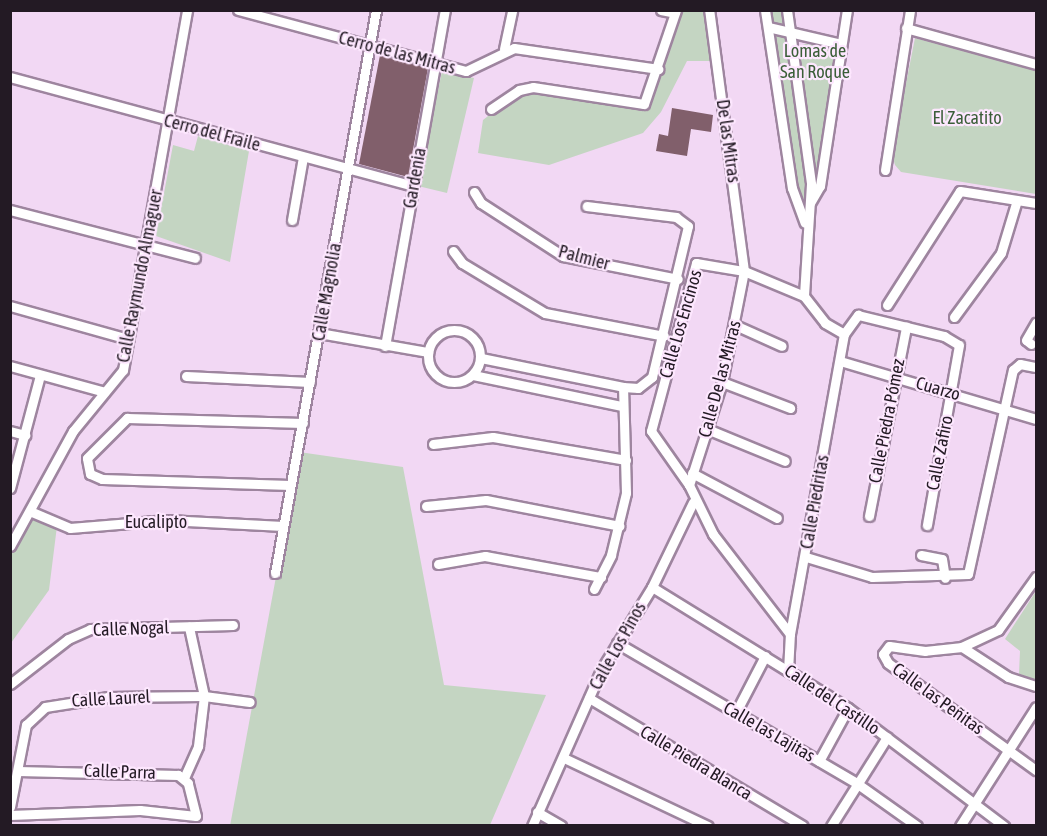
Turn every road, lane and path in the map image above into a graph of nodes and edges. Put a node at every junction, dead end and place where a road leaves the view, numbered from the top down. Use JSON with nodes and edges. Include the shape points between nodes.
{"nodes":[{"id":1,"x":187,"y":10,"type":"edge"},
{"id":2,"x":238,"y":10,"type":"edge"},
{"id":3,"x":376,"y":10,"type":"edge"},
{"id":4,"x":445,"y":10,"type":"edge"},
{"id":5,"x":512,"y":10,"type":"edge"},
{"id":6,"x":662,"y":10,"type":"edge"},
{"id":7,"x":709,"y":10,"type":"edge"},
{"id":8,"x":765,"y":10,"type":"edge"},
{"id":9,"x":787,"y":10,"type":"edge"},
{"id":10,"x":847,"y":10,"type":"edge"},
{"id":11,"x":910,"y":10,"type":"edge"},
{"id":12,"x":675,"y":12,"type":"edge"},
{"id":13,"x":768,"y":27,"type":"junction"},
{"id":14,"x":906,"y":28,"type":"junction"},
{"id":15,"x":791,"y":33,"type":"junction"},
{"id":16,"x":841,"y":44,"type":"junction"},
{"id":17,"x":371,"y":45,"type":"junction"},
{"id":18,"x":504,"y":49,"type":"junction"},
{"id":19,"x":436,"y":63,"type":"junction"},
{"id":20,"x":1036,"y":64,"type":"edge"},
{"id":21,"x":658,"y":69,"type":"junction"},
{"id":22,"x":10,"y":77,"type":"edge"},
{"id":23,"x":491,"y":109,"type":"dead end"},
{"id":24,"x":169,"y":122,"type":"junction"},
{"id":25,"x":303,"y":157,"type":"junction"},
{"id":26,"x":349,"y":170,"type":"junction"},
{"id":27,"x":885,"y":170,"type":"dead end"},
{"id":28,"x":414,"y":186,"type":"junction"},
{"id":29,"x":474,"y":192,"type":"dead end"},
{"id":30,"x":1017,"y":200,"type":"junction"},
{"id":31,"x":810,"y":203,"type":"junction"},
{"id":32,"x":1036,"y":203,"type":"edge"},
{"id":33,"x":587,"y":206,"type":"dead end"},
{"id":34,"x":798,"y":208,"type":"junction"},
{"id":35,"x":10,"y":210,"type":"edge"},
{"id":36,"x":292,"y":220,"type":"dead end"},
{"id":37,"x":805,"y":223,"type":"junction"},
{"id":38,"x":145,"y":245,"type":"junction"},
{"id":39,"x":453,"y":251,"type":"dead end"},
{"id":40,"x":195,"y":258,"type":"dead end"},
{"id":41,"x":744,"y":271,"type":"junction"},
{"id":42,"x":678,"y":279,"type":"junction"},
{"id":43,"x":804,"y":296,"type":"junction"},
{"id":44,"x":887,"y":305,"type":"dead end"},
{"id":45,"x":10,"y":306,"type":"edge"},
{"id":46,"x":954,"y":317,"type":"dead end"},
{"id":47,"x":1036,"y":323,"type":"edge"},
{"id":48,"x":735,"y":325,"type":"junction"},
{"id":49,"x":906,"y":327,"type":"junction"},
{"id":50,"x":320,"y":333,"type":"junction"},
{"id":51,"x":844,"y":334,"type":"junction"},
{"id":52,"x":664,"y":336,"type":"junction"},
{"id":53,"x":128,"y":339,"type":"junction"},
{"id":54,"x":1029,"y":343,"type":"dead end"},
{"id":55,"x":385,"y":346,"type":"junction"},
{"id":56,"x":782,"y":346,"type":"dead end"},
{"id":57,"x":428,"y":352,"type":"junction"},
{"id":58,"x":481,"y":358,"type":"junction"},
{"id":59,"x":840,"y":360,"type":"junction"},
{"id":60,"x":10,"y":366,"type":"edge"},
{"id":61,"x":1036,"y":367,"type":"edge"},
{"id":62,"x":40,"y":375,"type":"junction"},
{"id":63,"x":473,"y":375,"type":"junction"},
{"id":64,"x":186,"y":376,"type":"dead end"},
{"id":65,"x":896,"y":377,"type":"junction"},
{"id":66,"x":310,"y":382,"type":"junction"},
{"id":67,"x":722,"y":382,"type":"junction"},
{"id":68,"x":623,"y":387,"type":"junction"},
{"id":69,"x":105,"y":393,"type":"junction"},
{"id":70,"x":951,"y":393,"type":"junction"},
{"id":71,"x":621,"y":406,"type":"junction"},
{"id":72,"x":790,"y":408,"type":"dead end"},
{"id":73,"x":1004,"y":408,"type":"junction"},
{"id":74,"x":1036,"y":418,"type":"edge"},
{"id":75,"x":303,"y":423,"type":"junction"},
{"id":76,"x":707,"y":429,"type":"junction"},
{"id":77,"x":10,"y":431,"type":"edge"},
{"id":78,"x":25,"y":435,"type":"junction"},
{"id":79,"x":433,"y":444,"type":"dead end"},
{"id":80,"x":626,"y":460,"type":"junction"},
{"id":81,"x":785,"y":460,"type":"dead end"},
{"id":82,"x":692,"y":473,"type":"junction"},
{"id":83,"x":291,"y":485,"type":"junction"},
{"id":84,"x":689,"y":485,"type":"junction"},
{"id":85,"x":10,"y":488,"type":"edge"},
{"id":86,"x":693,"y":502,"type":"junction"},
{"id":87,"x":426,"y":506,"type":"dead end"},
{"id":88,"x":32,"y":512,"type":"junction"},
{"id":89,"x":869,"y":516,"type":"dead end"},
{"id":90,"x":777,"y":518,"type":"dead end"},
{"id":91,"x":927,"y":525,"type":"dead end"},
{"id":92,"x":283,"y":526,"type":"junction"},
{"id":93,"x":620,"y":526,"type":"junction"},
{"id":94,"x":10,"y":546,"type":"edge"},
{"id":95,"x":921,"y":555,"type":"dead end"},
{"id":96,"x":806,"y":557,"type":"junction"},
{"id":97,"x":438,"y":564,"type":"dead end"},
{"id":98,"x":275,"y":573,"type":"dead end"},
{"id":99,"x":601,"y":576,"type":"junction"},
{"id":100,"x":1036,"y":577,"type":"edge"},
{"id":101,"x":945,"y":578,"type":"junction"},
{"id":102,"x":652,"y":587,"type":"junction"},
{"id":103,"x":594,"y":589,"type":"dead end"},
{"id":104,"x":794,"y":615,"type":"junction"},
{"id":105,"x":777,"y":617,"type":"junction"},
{"id":106,"x":233,"y":626,"type":"dead end"},
{"id":107,"x":189,"y":627,"type":"junction"},
{"id":108,"x":790,"y":634,"type":"junction"},
{"id":109,"x":617,"y":643,"type":"junction"},
{"id":110,"x":962,"y":647,"type":"junction"},
{"id":111,"x":765,"y":656,"type":"junction"},
{"id":112,"x":788,"y":670,"type":"junction"},
{"id":113,"x":10,"y":684,"type":"edge"},
{"id":114,"x":1036,"y":686,"type":"edge"},
{"id":115,"x":204,"y":696,"type":"junction"},
{"id":116,"x":589,"y":699,"type":"junction"},
{"id":117,"x":250,"y":702,"type":"dead end"},
{"id":118,"x":1036,"y":707,"type":"edge"},
{"id":119,"x":848,"y":708,"type":"junction"},
{"id":120,"x":736,"y":712,"type":"junction"},
{"id":121,"x":887,"y":737,"type":"junction"},
{"id":122,"x":1010,"y":750,"type":"junction"},
{"id":123,"x":564,"y":758,"type":"junction"},
{"id":124,"x":819,"y":761,"type":"junction"},
{"id":125,"x":1036,"y":770,"type":"edge"},
{"id":126,"x":18,"y":771,"type":"junction"},
{"id":127,"x":184,"y":778,"type":"junction"},
{"id":128,"x":855,"y":782,"type":"junction"},
{"id":129,"x":975,"y":802,"type":"junction"},
{"id":130,"x":10,"y":807,"type":"edge"},
{"id":131,"x":537,"y":812,"type":"junction"},
{"id":132,"x":10,"y":815,"type":"edge"},
{"id":133,"x":532,"y":825,"type":"edge"},
{"id":134,"x":561,"y":825,"type":"edge"},
{"id":135,"x":708,"y":825,"type":"edge"},
{"id":136,"x":803,"y":825,"type":"edge"},
{"id":137,"x":831,"y":825,"type":"edge"},
{"id":138,"x":917,"y":825,"type":"edge"},
{"id":139,"x":960,"y":825,"type":"edge"},
{"id":140,"x":1004,"y":825,"type":"edge"}],
"edges":[{"from":1,"to":24,"type":"street","name":"Calle Raymundo Almaguer"},
{"from":2,"to":17,"type":"street","name":"Cerro de las Mitras"},
{"from":3,"to":17,"type":"street","name":"Calle Magnolia"},
{"from":4,"to":19,"type":"street","name":"Gardenia"},
{"from":5,"to":18,"type":"street"},
{"from":6,"to":12,"type":"street"},
{"from":7,"to":41,"type":"street","name":"De las Mitras"},
{"from":8,"to":13,"type":"street"},
{"from":9,"to":15,"type":"street"},
{"from":10,"to":16,"type":"street"},
{"from":11,"to":14,"type":"street"},
{"from":12,"to":21,"type":"street"},
{"from":13,"to":15,"type":"street"},
{"from":13,"to":34,"type":"street"},
{"from":14,"to":20,"type":"street"},
{"from":14,"to":27,"type":"street"},
{"from":15,"to":16,"type":"street"},
{"from":15,"to":31,"type":"street"},
{"from":16,"to":31,"type":"street","via":[[820,186]]},
{"from":17,"to":19,"type":"street","name":"Cerro de las Mitras"},
{"from":17,"to":26,"type":"street","name":"Calle Magnolia"},
{"from":18,"to":19,"type":"street","name":"Cerro de las Mitras","via":[[472,71]]},
{"from":18,"to":21,"type":"street","via":[[550,50]]},
{"from":19,"to":28,"type":"street","name":"Gardenia"},
{"from":21,"to":23,"type":"street","via":[[651,95],[644,104],[526,88]]},
{"from":22,"to":24,"type":"street","name":"Cerro del Fraile"},
{"from":24,"to":25,"type":"street","name":"Cerro del Fraile"},
{"from":24,"to":38,"type":"street","name":"Calle Raymundo Almaguer"},
{"from":25,"to":26,"type":"street","name":"Cerro del Fraile"},
{"from":25,"to":36,"type":"street"},
{"from":26,"to":28,"type":"street","name":"Cerro del Fraile"},
{"from":26,"to":50,"type":"street","name":"Calle Magnolia"},
{"from":28,"to":55,"type":"street","name":"Gardenia"},
{"from":29,"to":42,"type":"street","name":"Palmier","via":[[482,203],[563,256]]},
{"from":30,"to":32,"type":"street"},
{"from":30,"to":44,"type":"street","via":[[960,191]]},
{"from":30,"to":46,"type":"street","via":[[1001,253]]},
{"from":31,"to":34,"type":"street"},
{"from":31,"to":37,"type":"street"},
{"from":33,"to":42,"type":"street","via":[[686,223]]},
{"from":34,"to":37,"type":"street"},
{"from":35,"to":38,"type":"street"},
{"from":37,"to":43,"type":"street"},
{"from":38,"to":40,"type":"street"},
{"from":38,"to":53,"type":"street","name":"Calle Raymundo Almaguer"},
{"from":39,"to":52,"type":"street","via":[[462,263],[545,313]]},
{"from":41,"to":43,"type":"street"},
{"from":41,"to":48,"type":"street","name":"Calle De las Mitras"},
{"from":41,"to":84,"type":"street","name":"Calle Los Encinos","via":[[704,261],[694,265],[651,431]]},
{"from":42,"to":52,"type":"street"},
{"from":43,"to":51,"type":"street","via":[[825,322]]},
{"from":45,"to":53,"type":"street"},
{"from":47,"to":54,"type":"street"},
{"from":48,"to":56,"type":"street"},
{"from":48,"to":67,"type":"street","name":"Calle De las Mitras"},
{"from":49,"to":51,"type":"street","name":"Calle Piedritas","via":[[866,315],[852,318]]},
{"from":49,"to":65,"type":"street","name":"Calle Piedra Pómez"},
{"from":49,"to":70,"type":"street","name":"Calle Zafiro","via":[[959,345]]},
{"from":50,"to":55,"type":"street"},
{"from":50,"to":66,"type":"street","name":"Calle Magnolia"},
{"from":51,"to":59,"type":"street","name":"Calle Piedritas"},
{"from":52,"to":68,"type":"street","via":[[652,378],[638,388]]},
{"from":53,"to":69,"type":"street","name":"Calle Raymundo Almaguer","via":[[123,370]]},
{"from":55,"to":57,"type":"street"},
{"from":57,"to":58,"type":"street","via":[[440,334],[459,330],[476,339]]},
{"from":57,"to":63,"type":"street","via":[[431,369],[445,381]]},
{"from":58,"to":63,"type":"street"},
{"from":58,"to":68,"type":"street"},
{"from":59,"to":65,"type":"street","name":"Cuarzo"},
{"from":59,"to":96,"type":"street","name":"Calle Piedritas"},
{"from":60,"to":62,"type":"street"},
{"from":61,"to":73,"type":"street","via":[[1014,367]]},
{"from":62,"to":69,"type":"street"},
{"from":62,"to":78,"type":"street"},
{"from":63,"to":71,"type":"street"},
{"from":64,"to":66,"type":"street"},
{"from":65,"to":70,"type":"street","name":"Cuarzo"},
{"from":65,"to":89,"type":"street","name":"Calle Piedra Pómez"},
{"from":66,"to":75,"type":"street","name":"Calle Magnolia"},
{"from":67,"to":72,"type":"street"},
{"from":67,"to":76,"type":"street","name":"Calle De las Mitras"},
{"from":68,"to":71,"type":"street"},
{"from":69,"to":88,"type":"street","name":"Calle Raymundo Almaguer","via":[[73,431]]},
{"from":70,"to":73,"type":"street","name":"Cuarzo"},
{"from":70,"to":91,"type":"street","name":"Calle Zafiro"},
{"from":71,"to":80,"type":"street"},
{"from":73,"to":74,"type":"street","name":"Cuarzo"},
{"from":73,"to":101,"type":"street","via":[[974,564],[964,577]]},
{"from":75,"to":83,"type":"street","name":"Calle Magnolia"},
{"from":75,"to":83,"type":"street","via":[[133,417],[117,424],[87,458],[94,476]]},
{"from":76,"to":81,"type":"street"},
{"from":76,"to":82,"type":"street","name":"Calle De las Mitras"},
{"from":77,"to":78,"type":"street"},
{"from":78,"to":85,"type":"street"},
{"from":79,"to":80,"type":"street","via":[[493,437]]},
{"from":80,"to":93,"type":"street"},
{"from":82,"to":84,"type":"street","name":"Calle De las Mitras"},
{"from":82,"to":90,"type":"street"},
{"from":83,"to":92,"type":"street","name":"Calle Magnolia"},
{"from":84,"to":86,"type":"street"},
{"from":86,"to":102,"type":"street","name":"Calle Los Pinos"},
{"from":86,"to":105,"type":"street"},
{"from":87,"to":93,"type":"street","via":[[486,500]]},
{"from":88,"to":92,"type":"street","name":"Eucalipto","via":[[70,528],[167,520]]},
{"from":88,"to":94,"type":"street","name":"Calle Raymundo Almaguer"},
{"from":92,"to":98,"type":"street","name":"Calle Magnolia"},
{"from":93,"to":99,"type":"street"},
{"from":95,"to":101,"type":"street","via":[[942,559]]},
{"from":96,"to":101,"type":"street","via":[[859,575]]},
{"from":96,"to":104,"type":"street","name":"Calle Piedritas"},
{"from":97,"to":99,"type":"street","via":[[485,556]]},
{"from":99,"to":103,"type":"street"},
{"from":100,"to":110,"type":"street","via":[[1004,626]]},
{"from":102,"to":109,"type":"street","name":"Calle Los Pinos"},
{"from":102,"to":111,"type":"street","name":"Calle del Castillo"},
{"from":104,"to":105,"type":"street"},
{"from":104,"to":108,"type":"street","name":"Calle Piedritas"},
{"from":105,"to":108,"type":"street"},
{"from":106,"to":107,"type":"street","name":"Calle Nogal"},
{"from":107,"to":113,"type":"street","name":"Calle Nogal","via":[[90,629],[68,639]]},
{"from":107,"to":115,"type":"street"},
{"from":108,"to":112,"type":"street","name":"Calle Piedritas"},
{"from":109,"to":116,"type":"street","name":"Calle Los Pinos"},
{"from":109,"to":120,"type":"street","name":"Calle las Lajitas"},
{"from":110,"to":114,"type":"street","via":[[990,667]]},
{"from":110,"to":122,"type":"street","name":"Calle las Peñitas","via":[[925,651],[889,646],[883,654],[888,663]]},
{"from":111,"to":112,"type":"street","name":"Calle del Castillo"},
{"from":111,"to":120,"type":"street"},
{"from":112,"to":119,"type":"street","name":"Calle del Castillo"},
{"from":115,"to":117,"type":"street","name":"Calle Laurel"},
{"from":115,"to":126,"type":"street","name":"Calle Laurel","via":[[108,697],[45,707],[26,724]]},
{"from":115,"to":127,"type":"street","via":[[198,746]]},
{"from":116,"to":123,"type":"street","name":"Calle Los Pinos"},
{"from":116,"to":136,"type":"street","name":"Calle Piedra Blanca"},
{"from":118,"to":122,"type":"street"},
{"from":119,"to":121,"type":"street","name":"Calle del Castillo"},
{"from":119,"to":124,"type":"street"},
{"from":120,"to":124,"type":"street","name":"Calle las Lajitas"},
{"from":121,"to":128,"type":"street"},
{"from":121,"to":129,"type":"street","name":"Calle del Castillo"},
{"from":122,"to":125,"type":"street","name":"Calle las Peñitas"},
{"from":122,"to":129,"type":"street"},
{"from":123,"to":131,"type":"street","name":"Calle Los Pinos"},
{"from":123,"to":135,"type":"street"},
{"from":124,"to":128,"type":"street","name":"Calle las Lajitas"},
{"from":126,"to":127,"type":"street","name":"Calle Parra"},
{"from":126,"to":130,"type":"street","name":"Calle Laurel"},
{"from":127,"to":132,"type":"street","via":[[196,814],[191,819],[140,810]]},
{"from":128,"to":137,"type":"street"},
{"from":128,"to":138,"type":"street","name":"Calle las Lajitas"},
{"from":129,"to":139,"type":"street"},
{"from":129,"to":140,"type":"street","name":"Calle del Castillo"},
{"from":131,"to":133,"type":"street","name":"Calle Los Pinos"},
{"from":131,"to":134,"type":"street"}]}
